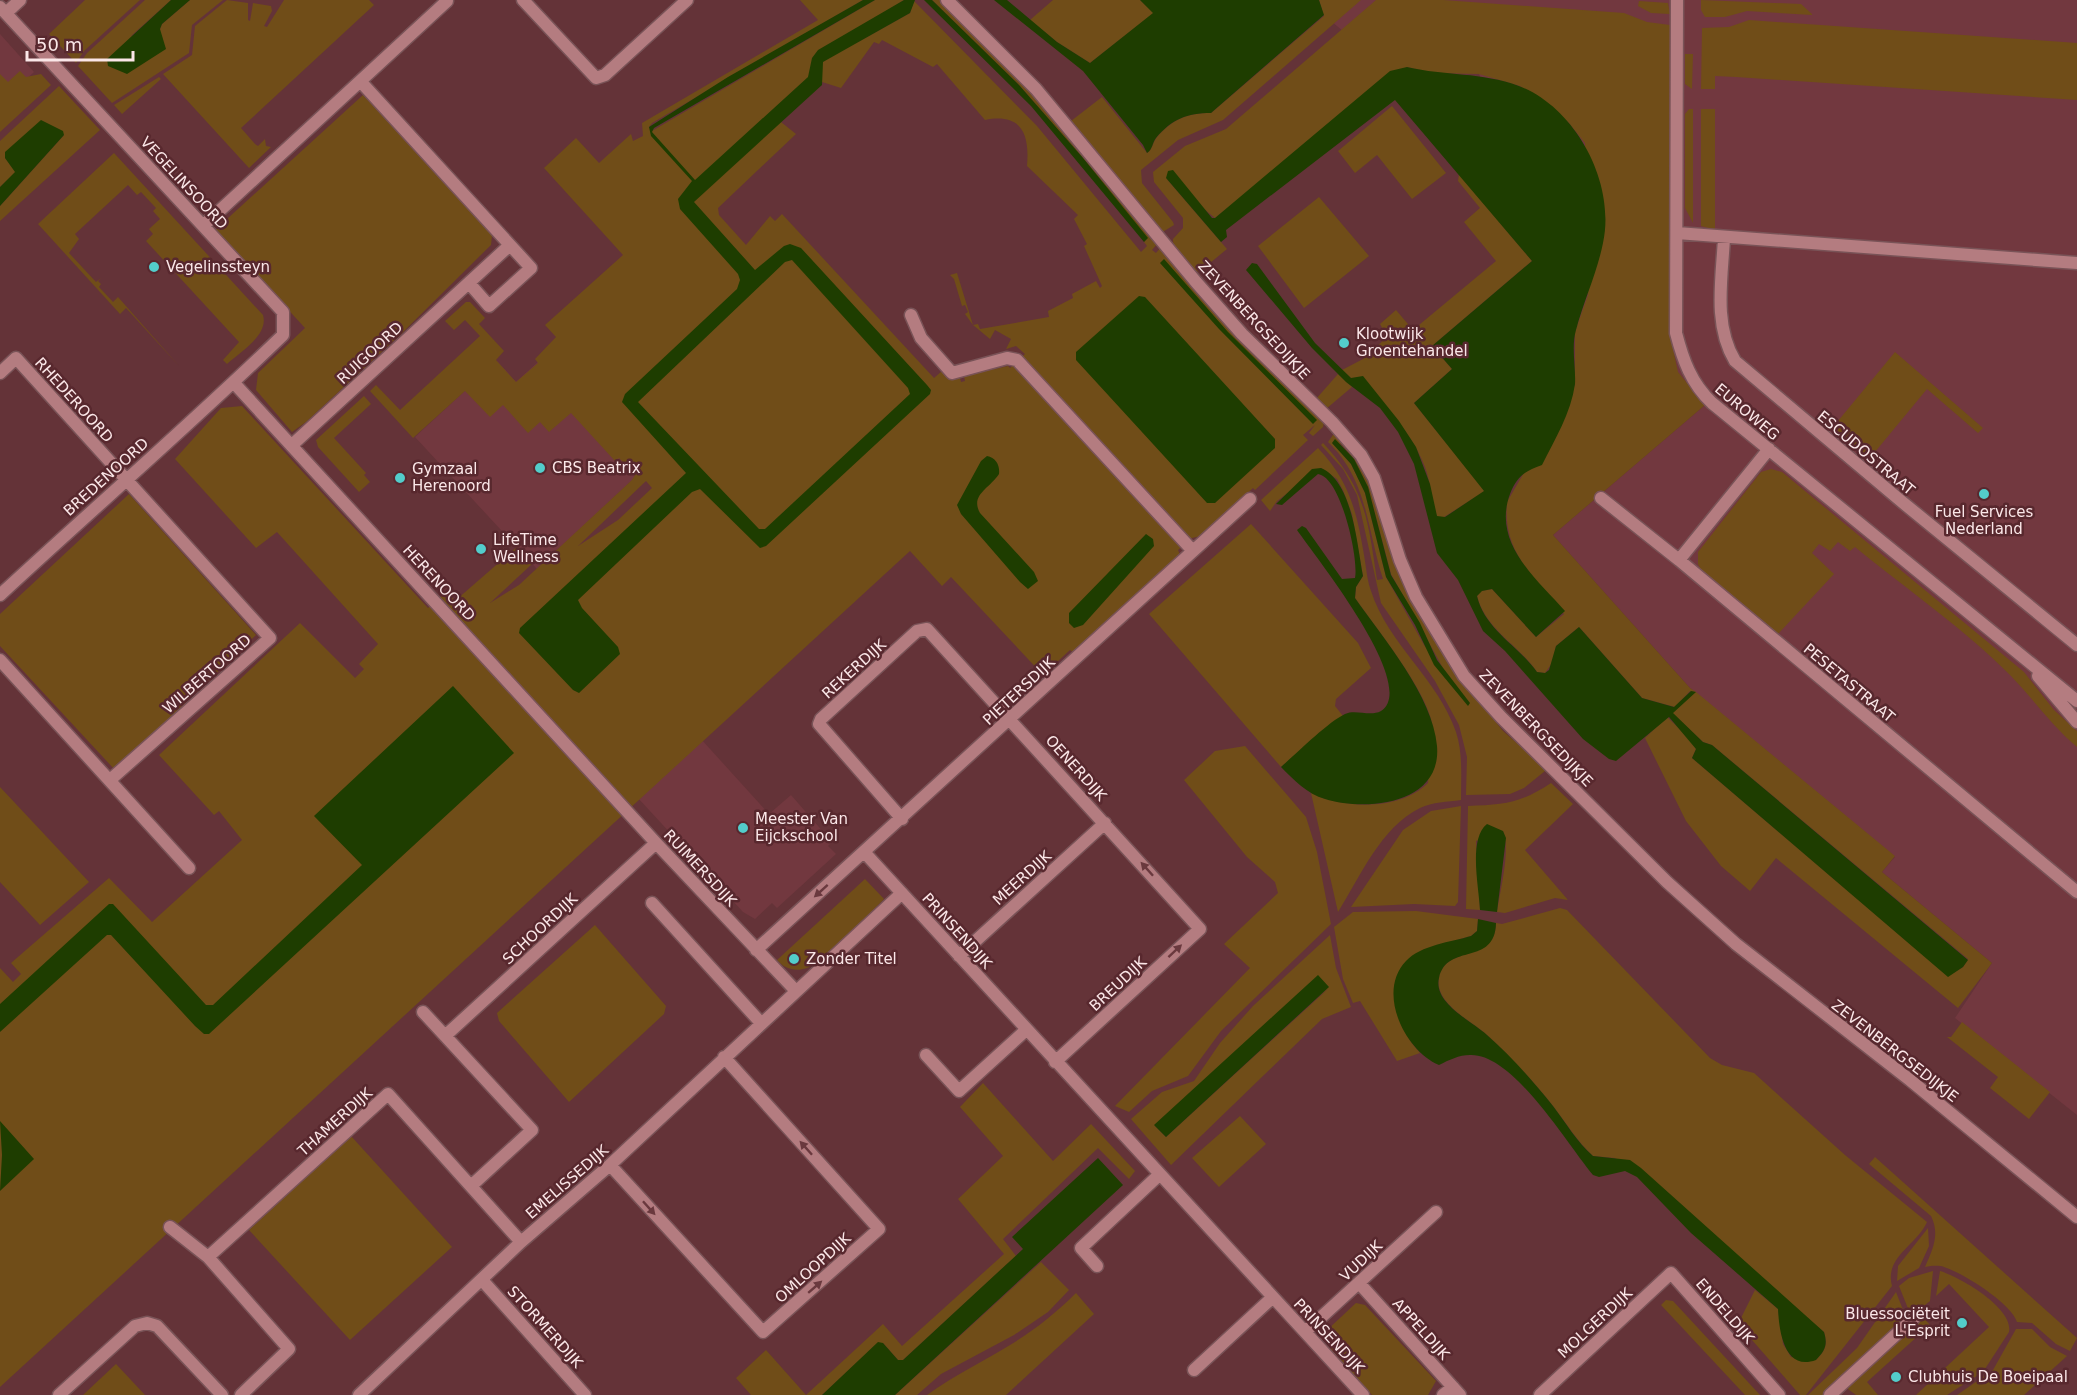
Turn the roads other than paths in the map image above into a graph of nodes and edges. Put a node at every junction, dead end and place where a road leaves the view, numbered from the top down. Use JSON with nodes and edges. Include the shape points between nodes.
{"nodes":[{"id":1,"x":20,"y":0,"type":"edge"},
{"id":2,"x":523,"y":0,"type":"edge"},
{"id":3,"x":687,"y":0,"type":"edge"},
{"id":4,"x":947,"y":0,"type":"edge"},
{"id":5,"x":1677,"y":0,"type":"edge"},
{"id":6,"x":447,"y":1,"type":"edge"},
{"id":7,"x":3,"y":10,"type":"edge"},
{"id":8,"x":361,"y":82,"type":"junction"},
{"id":9,"x":203,"y":226,"type":"junction"},
{"id":10,"x":1677,"y":233,"type":"junction"},
{"id":11,"x":1724,"y":238,"type":"junction"},
{"id":12,"x":510,"y":245,"type":"junction"},
{"id":13,"x":2077,"y":263,"type":"edge"},
{"id":14,"x":469,"y":283,"type":"junction"},
{"id":15,"x":911,"y":315,"type":"dead end"},
{"id":16,"x":0,"y":372,"type":"edge"},
{"id":17,"x":234,"y":383,"type":"junction"},
{"id":18,"x":291,"y":446,"type":"junction"},
{"id":19,"x":1769,"y":449,"type":"junction"},
{"id":20,"x":125,"y":478,"type":"junction"},
{"id":21,"x":1601,"y":498,"type":"dead end"},
{"id":22,"x":1250,"y":499,"type":"dead end"},
{"id":23,"x":1193,"y":551,"type":"junction"},
{"id":24,"x":1679,"y":560,"type":"junction"},
{"id":25,"x":0,"y":595,"type":"edge"},
{"id":26,"x":927,"y":629,"type":"joint"},
{"id":27,"x":2077,"y":645,"type":"edge"},
{"id":28,"x":0,"y":660,"type":"edge"},
{"id":29,"x":2026,"y":660,"type":"junction"},
{"id":30,"x":2077,"y":701,"type":"edge"},
{"id":31,"x":1011,"y":719,"type":"junction"},
{"id":32,"x":2077,"y":722,"type":"edge"},
{"id":33,"x":110,"y":780,"type":"junction"},
{"id":34,"x":622,"y":805,"type":"joint"},
{"id":35,"x":902,"y":819,"type":"junction"},
{"id":36,"x":1106,"y":823,"type":"junction"},
{"id":37,"x":656,"y":843,"type":"junction"},
{"id":38,"x":866,"y":852,"type":"junction"},
{"id":39,"x":189,"y":868,"type":"dead end"},
{"id":40,"x":2077,"y":892,"type":"edge"},
{"id":41,"x":902,"y":893,"type":"junction"},
{"id":42,"x":652,"y":903,"type":"dead end"},
{"id":43,"x":1200,"y":929,"type":"joint"},
{"id":44,"x":756,"y":950,"type":"junction"},
{"id":45,"x":959,"y":956,"type":"junction"},
{"id":46,"x":796,"y":992,"type":"junction"},
{"id":47,"x":423,"y":1012,"type":"dead end"},
{"id":48,"x":761,"y":1023,"type":"junction"},
{"id":49,"x":1026,"y":1030,"type":"junction"},
{"id":50,"x":446,"y":1036,"type":"junction"},
{"id":51,"x":926,"y":1055,"type":"dead end"},
{"id":52,"x":724,"y":1057,"type":"junction"},
{"id":53,"x":1055,"y":1062,"type":"junction"},
{"id":54,"x":610,"y":1165,"type":"junction"},
{"id":55,"x":1159,"y":1175,"type":"junction"},
{"id":56,"x":471,"y":1186,"type":"junction"},
{"id":57,"x":1436,"y":1212,"type":"dead end"},
{"id":58,"x":2077,"y":1217,"type":"edge"},
{"id":59,"x":170,"y":1227,"type":"dead end"},
{"id":60,"x":521,"y":1242,"type":"junction"},
{"id":61,"x":208,"y":1257,"type":"junction"},
{"id":62,"x":1097,"y":1266,"type":"dead end"},
{"id":63,"x":1671,"y":1273,"type":"joint"},
{"id":64,"x":482,"y":1280,"type":"junction"},
{"id":65,"x":1359,"y":1283,"type":"junction"},
{"id":66,"x":1273,"y":1297,"type":"junction"},
{"id":67,"x":1914,"y":1318,"type":"dead end"},
{"id":68,"x":1305,"y":1332,"type":"junction"},
{"id":69,"x":1194,"y":1370,"type":"dead end"},
{"id":70,"x":1452,"y":1392,"type":"edge"},
{"id":71,"x":366,"y":1393,"type":"edge"},
{"id":72,"x":59,"y":1395,"type":"edge"},
{"id":73,"x":222,"y":1395,"type":"edge"},
{"id":74,"x":241,"y":1395,"type":"edge"},
{"id":75,"x":585,"y":1395,"type":"edge"},
{"id":76,"x":1363,"y":1395,"type":"edge"},
{"id":77,"x":1540,"y":1395,"type":"edge"},
{"id":78,"x":1779,"y":1395,"type":"edge"},
{"id":79,"x":1830,"y":1395,"type":"edge"}],
"edges":[{"from":1,"to":7,"type":"street"},
{"from":2,"to":3,"type":"street","via":[[596,78],[605,75]]},
{"from":4,"to":58,"type":"street","name":"ZEVENBERGSEDIJKJE","via":[[1036,89],[1211,299],[1360,455],[1374,478],[1416,597],[1464,676],[1501,717],[1667,882],[1736,944]]},
{"from":5,"to":10,"type":"street","name":"EUROWEG"},
{"from":6,"to":8,"type":"street"},
{"from":7,"to":9,"type":"street","name":"VEGELINSOORD"},
{"from":8,"to":9,"type":"street"},
{"from":8,"to":12,"type":"street"},
{"from":9,"to":17,"type":"street","name":"VEGELINSOORD","via":[[283,312],[283,335]]},
{"from":10,"to":11,"type":"street"},
{"from":10,"to":19,"type":"street","name":"EUROWEG","via":[[1676,333],[1686,367],[1701,392]]},
{"from":11,"to":13,"type":"street"},
{"from":11,"to":27,"type":"street","name":"ESCUDOSTRAAT","via":[[1722,323],[1735,360]]},
{"from":12,"to":14,"type":"street","name":"RUIGOORD"},
{"from":12,"to":14,"type":"street","via":[[531,268],[489,306]]},
{"from":14,"to":18,"type":"street","name":"RUIGOORD"},
{"from":15,"to":23,"type":"street","via":[[921,338],[952,373],[1007,358],[1017,360]]},
{"from":16,"to":20,"type":"street","name":"RHEDEROORD","via":[[16,358]]},
{"from":17,"to":18,"type":"street","name":"HERENOORD"},
{"from":17,"to":20,"type":"street","name":"BREDENOORD"},
{"from":18,"to":34,"type":"street","name":"HERENOORD"},
{"from":19,"to":24,"type":"street"},
{"from":19,"to":29,"type":"street","name":"EUROWEG"},
{"from":20,"to":25,"type":"street","name":"BREDENOORD"},
{"from":20,"to":33,"type":"street","name":"WILBERTOORD","via":[[270,638]]},
{"from":21,"to":24,"type":"street","name":"PESETASTRAAT"},
{"from":22,"to":23,"type":"street","name":"PIETERSDIJK"},
{"from":23,"to":31,"type":"street","name":"PIETERSDIJK"},
{"from":24,"to":40,"type":"street","name":"PESETASTRAAT"},
{"from":26,"to":31,"type":"street","name":"OENERDIJK"},
{"from":26,"to":35,"type":"street","name":"REKERDIJK","via":[[917,631],[819,724]]},
{"from":28,"to":33,"type":"street"},
{"from":29,"to":30,"type":"street","name":"EUROWEG"},
{"from":29,"to":32,"type":"street","name":"EUROWEG"},
{"from":31,"to":35,"type":"street","name":"PIETERSDIJK"},
{"from":31,"to":36,"type":"street","name":"OENERDIJK"},
{"from":33,"to":39,"type":"street"},
{"from":34,"to":37,"type":"street","name":"RUIMERSDIJK"},
{"from":35,"to":38,"type":"street","name":"PIETERSDIJK"},
{"from":43,"to":36,"type":"street","name":"OENERDIJK","one_way":true},
{"from":36,"to":45,"type":"street","name":"MEERDIJK"},
{"from":37,"to":44,"type":"street","name":"RUIMERSDIJK"},
{"from":37,"to":50,"type":"street","name":"SCHOORDIJK"},
{"from":38,"to":41,"type":"street","name":"PRINSENDIJK"},
{"from":38,"to":44,"type":"street","one_way":true},
{"from":41,"to":45,"type":"street","name":"PRINSENDIJK"},
{"from":41,"to":46,"type":"street"},
{"from":42,"to":48,"type":"street"},
{"from":53,"to":43,"type":"street","name":"BREUDIJK","one_way":true},
{"from":44,"to":46,"type":"street","name":"RUIMERSDIJK"},
{"from":45,"to":49,"type":"street","name":"PRINSENDIJK"},
{"from":46,"to":48,"type":"street","name":"EMELISSEDIJK"},
{"from":47,"to":50,"type":"street"},
{"from":48,"to":52,"type":"street","name":"EMELISSEDIJK"},
{"from":49,"to":51,"type":"street","via":[[959,1091]]},
{"from":49,"to":53,"type":"street","name":"PRINSENDIJK"},
{"from":50,"to":56,"type":"street","via":[[532,1130]]},
{"from":52,"to":54,"type":"street","name":"EMELISSEDIJK"},
{"from":54,"to":52,"type":"street","name":"OMLOOPDIJK","one_way":true,"via":[[763,1332],[879,1229]]},
{"from":53,"to":55,"type":"street","name":"PRINSENDIJK"},
{"from":54,"to":60,"type":"street","name":"EMELISSEDIJK"},
{"from":55,"to":62,"type":"street","via":[[1081,1248]]},
{"from":55,"to":66,"type":"street","name":"PRINSENDIJK"},
{"from":56,"to":60,"type":"street","name":"THAMERDIJK"},
{"from":56,"to":61,"type":"street","name":"THAMERDIJK","via":[[388,1094]]},
{"from":57,"to":65,"type":"street","name":"VUDIJK"},
{"from":59,"to":61,"type":"street"},
{"from":60,"to":64,"type":"street","name":"EMELISSEDIJK"},
{"from":61,"to":74,"type":"street","via":[[289,1349]]},
{"from":63,"to":77,"type":"street","name":"MOLGERDIJK"},
{"from":63,"to":78,"type":"street","name":"ENDELDIJK"},
{"from":64,"to":71,"type":"street","name":"EMELISSEDIJK"},
{"from":64,"to":75,"type":"street","name":"STORMERDIJK"},
{"from":65,"to":68,"type":"street","name":"VUDIJK"},
{"from":65,"to":70,"type":"street","name":"APPELDIJK"},
{"from":66,"to":68,"type":"street","name":"PRINSENDIJK"},
{"from":66,"to":69,"type":"street","name":"PRINSENDIJK"},
{"from":67,"to":79,"type":"street"},
{"from":68,"to":76,"type":"street","name":"PRINSENDIJK"},
{"from":72,"to":73,"type":"street","via":[[135,1326],[147,1323],[157,1326]]}]}
